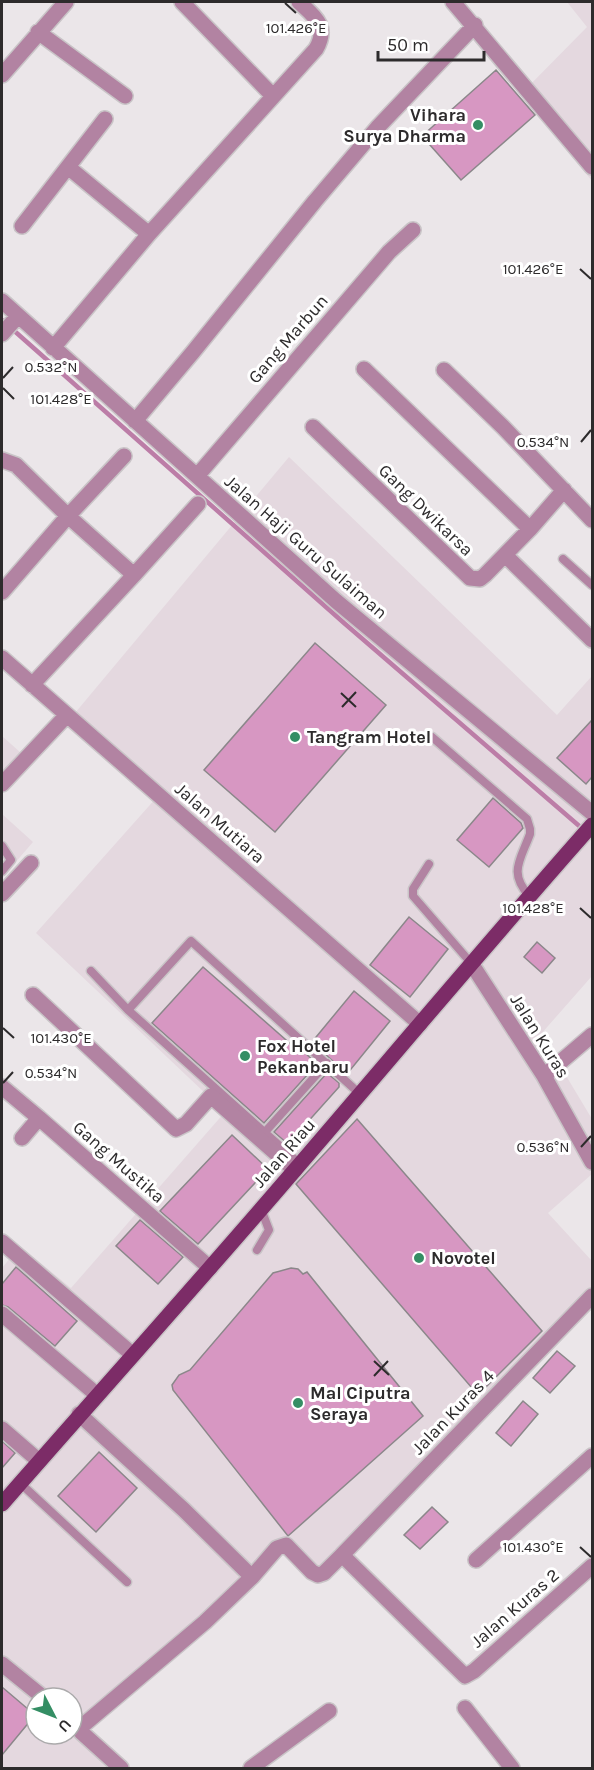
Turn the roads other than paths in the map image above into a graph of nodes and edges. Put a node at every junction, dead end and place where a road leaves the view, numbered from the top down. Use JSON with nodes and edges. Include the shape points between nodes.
{"nodes":[{"id":1,"x":66,"y":2,"type":"edge"},
{"id":2,"x":182,"y":2,"type":"edge"},
{"id":3,"x":299,"y":2,"type":"edge"},
{"id":4,"x":453,"y":2,"type":"edge"},
{"id":5,"x":475,"y":25,"type":"junction"},
{"id":6,"x":38,"y":32,"type":"junction"},
{"id":7,"x":2,"y":75,"type":"edge"},
{"id":8,"x":125,"y":96,"type":"dead end"},
{"id":9,"x":273,"y":96,"type":"junction"},
{"id":10,"x":105,"y":119,"type":"dead end"},
{"id":11,"x":68,"y":167,"type":"junction"},
{"id":12,"x":592,"y":167,"type":"edge"},
{"id":13,"x":22,"y":226,"type":"dead end"},
{"id":14,"x":413,"y":230,"type":"dead end"},
{"id":15,"x":149,"y":234,"type":"junction"},
{"id":16,"x":2,"y":301,"type":"edge"},
{"id":17,"x":18,"y":316,"type":"junction"},
{"id":18,"x":2,"y":334,"type":"edge"},
{"id":19,"x":53,"y":348,"type":"junction"},
{"id":20,"x":364,"y":369,"type":"dead end"},
{"id":21,"x":444,"y":370,"type":"dead end"},
{"id":22,"x":135,"y":421,"type":"junction"},
{"id":23,"x":313,"y":427,"type":"dead end"},
{"id":24,"x":123,"y":456,"type":"dead end"},
{"id":25,"x":2,"y":460,"type":"edge"},
{"id":26,"x":196,"y":476,"type":"junction"},
{"id":27,"x":564,"y":490,"type":"junction"},
{"id":28,"x":198,"y":504,"type":"dead end"},
{"id":29,"x":68,"y":516,"type":"junction"},
{"id":30,"x":592,"y":520,"type":"edge"},
{"id":31,"x":530,"y":529,"type":"junction"},
{"id":32,"x":505,"y":555,"type":"junction"},
{"id":33,"x":563,"y":559,"type":"dead end"},
{"id":34,"x":134,"y":575,"type":"junction"},
{"id":35,"x":592,"y":585,"type":"edge"},
{"id":36,"x":2,"y":592,"type":"edge"},
{"id":37,"x":592,"y":640,"type":"edge"},
{"id":38,"x":2,"y":658,"type":"edge"},
{"id":39,"x":32,"y":685,"type":"junction"},
{"id":40,"x":67,"y":715,"type":"junction"},
{"id":41,"x":432,"y":737,"type":"dead end"},
{"id":42,"x":2,"y":784,"type":"edge"},
{"id":43,"x":592,"y":813,"type":"edge"},
{"id":44,"x":587,"y":831,"type":"edge"},
{"id":45,"x":2,"y":846,"type":"edge"},
{"id":46,"x":31,"y":863,"type":"dead end"},
{"id":47,"x":429,"y":864,"type":"dead end"},
{"id":48,"x":2,"y":871,"type":"edge"},
{"id":49,"x":2,"y":894,"type":"edge"},
{"id":50,"x":530,"y":897,"type":"junction"},
{"id":51,"x":471,"y":963,"type":"junction"},
{"id":52,"x":91,"y":971,"type":"dead end"},
{"id":53,"x":33,"y":995,"type":"dead end"},
{"id":54,"x":128,"y":1010,"type":"junction"},
{"id":55,"x":420,"y":1024,"type":"junction"},
{"id":56,"x":592,"y":1035,"type":"edge"},
{"id":57,"x":327,"y":1063,"type":"junction"},
{"id":58,"x":544,"y":1076,"type":"junction"},
{"id":59,"x":2,"y":1087,"type":"edge"},
{"id":60,"x":360,"y":1094,"type":"junction"},
{"id":61,"x":39,"y":1118,"type":"junction"},
{"id":62,"x":265,"y":1132,"type":"junction"},
{"id":63,"x":22,"y":1138,"type":"dead end"},
{"id":64,"x":592,"y":1162,"type":"edge"},
{"id":65,"x":298,"y":1167,"type":"junction"},
{"id":66,"x":261,"y":1209,"type":"junction"},
{"id":67,"x":2,"y":1242,"type":"edge"},
{"id":68,"x":257,"y":1250,"type":"dead end"},
{"id":69,"x":210,"y":1268,"type":"junction"},
{"id":70,"x":592,"y":1296,"type":"edge"},
{"id":71,"x":2,"y":1314,"type":"edge"},
{"id":72,"x":133,"y":1355,"type":"junction"},
{"id":73,"x":96,"y":1394,"type":"junction"},
{"id":74,"x":79,"y":1414,"type":"junction"},
{"id":75,"x":2,"y":1429,"type":"edge"},
{"id":76,"x":592,"y":1456,"type":"edge"},
{"id":77,"x":39,"y":1461,"type":"junction"},
{"id":78,"x":20,"y":1483,"type":"junction"},
{"id":79,"x":2,"y":1504,"type":"edge"},
{"id":80,"x":342,"y":1555,"type":"junction"},
{"id":81,"x":476,"y":1560,"type":"dead end"},
{"id":82,"x":592,"y":1566,"type":"edge"},
{"id":83,"x":252,"y":1576,"type":"junction"},
{"id":84,"x":127,"y":1582,"type":"dead end"},
{"id":85,"x":2,"y":1664,"type":"edge"},
{"id":86,"x":29,"y":1686,"type":"edge"},
{"id":87,"x":465,"y":1708,"type":"dead end"},
{"id":88,"x":329,"y":1711,"type":"dead end"},
{"id":89,"x":84,"y":1722,"type":"edge"},
{"id":90,"x":84,"y":1735,"type":"edge"},
{"id":91,"x":121,"y":1768,"type":"edge"},
{"id":92,"x":250,"y":1768,"type":"edge"},
{"id":93,"x":512,"y":1768,"type":"edge"}],
"edges":[{"from":1,"to":6,"type":"street"},
{"from":2,"to":9,"type":"street"},
{"from":3,"to":9,"type":"street","via":[[318,21],[321,40]]},
{"from":4,"to":5,"type":"street"},
{"from":5,"to":12,"type":"street"},
{"from":5,"to":22,"type":"street","via":[[377,128]]},
{"from":6,"to":7,"type":"street"},
{"from":6,"to":8,"type":"street"},
{"from":9,"to":15,"type":"street"},
{"from":10,"to":11,"type":"street"},
{"from":11,"to":13,"type":"street"},
{"from":11,"to":15,"type":"street"},
{"from":14,"to":26,"type":"street","name":"Gang Marbun","via":[[381,261]]},
{"from":15,"to":19,"type":"street"},
{"from":16,"to":17,"type":"street","name":"Jalan Haji Guru Sulaiman"},
{"from":17,"to":18,"type":"street"},
{"from":17,"to":19,"type":"street","name":"Jalan Haji Guru Sulaiman"},
{"from":19,"to":22,"type":"street","name":"Jalan Haji Guru Sulaiman"},
{"from":20,"to":31,"type":"street"},
{"from":21,"to":27,"type":"street"},
{"from":22,"to":26,"type":"street","name":"Jalan Haji Guru Sulaiman"},
{"from":23,"to":32,"type":"street","name":"Gang Dwikarsa","via":[[466,575],[480,579]]},
{"from":24,"to":29,"type":"street"},
{"from":25,"to":29,"type":"street","via":[[16,465]]},
{"from":26,"to":43,"type":"street","name":"Jalan Haji Guru Sulaiman","via":[[345,608]]},
{"from":27,"to":30,"type":"street"},
{"from":27,"to":31,"type":"street","name":"Gang Dwikarsa"},
{"from":28,"to":34,"type":"street"},
{"from":29,"to":34,"type":"street"},
{"from":29,"to":36,"type":"street"},
{"from":31,"to":32,"type":"street","name":"Gang Dwikarsa"},
{"from":32,"to":37,"type":"street"},
{"from":33,"to":35,"type":"lane"},
{"from":34,"to":39,"type":"street"},
{"from":38,"to":39,"type":"street","name":"Jalan Mutiara"},
{"from":39,"to":40,"type":"street","name":"Jalan Mutiara"},
{"from":40,"to":42,"type":"street"},
{"from":40,"to":55,"type":"street","name":"Jalan Mutiara"},
{"from":41,"to":50,"type":"lane","via":[[527,819],[530,834],[517,879]]},
{"from":44,"to":50,"type":"main road","name":"Jalan Riau"},
{"from":45,"to":48,"type":"lane","via":[[11,860]]},
{"from":46,"to":49,"type":"street"},
{"from":47,"to":51,"type":"lane","via":[[413,889],[413,896]]},
{"from":50,"to":51,"type":"main road","name":"Jalan Riau"},
{"from":51,"to":55,"type":"main road","name":"Jalan Riau"},
{"from":51,"to":58,"type":"street","name":"Jalan Kuras"},
{"from":52,"to":54,"type":"lane"},
{"from":53,"to":65,"type":"street","via":[[176,1129],[186,1124],[211,1096]]},
{"from":54,"to":57,"type":"lane","via":[[190,941]]},
{"from":54,"to":62,"type":"lane"},
{"from":55,"to":60,"type":"main road","name":"Jalan Riau"},
{"from":56,"to":58,"type":"street"},
{"from":57,"to":60,"type":"lane"},
{"from":57,"to":62,"type":"lane"},
{"from":58,"to":64,"type":"street","name":"Jalan Kuras"},
{"from":59,"to":61,"type":"street","name":"Gang Mustika"},
{"from":60,"to":65,"type":"main road","name":"Jalan Riau"},
{"from":61,"to":63,"type":"street"},
{"from":61,"to":69,"type":"street","name":"Gang Mustika"},
{"from":62,"to":65,"type":"lane"},
{"from":65,"to":66,"type":"main road","name":"Jalan Riau"},
{"from":66,"to":68,"type":"lane","via":[[269,1230]]},
{"from":66,"to":69,"type":"main road","name":"Jalan Riau"},
{"from":67,"to":72,"type":"street"},
{"from":69,"to":72,"type":"main road","name":"Jalan Riau"},
{"from":70,"to":80,"type":"street","name":"Jalan Kuras 4"},
{"from":71,"to":73,"type":"street"},
{"from":72,"to":73,"type":"main road","name":"Jalan Riau"},
{"from":73,"to":74,"type":"main road","name":"Jalan Riau"},
{"from":74,"to":77,"type":"main road","name":"Jalan Riau"},
{"from":74,"to":83,"type":"street"},
{"from":75,"to":77,"type":"street"},
{"from":76,"to":81,"type":"street"},
{"from":77,"to":78,"type":"main road","name":"Jalan Riau"},
{"from":78,"to":79,"type":"main road","name":"Jalan Riau"},
{"from":78,"to":84,"type":"lane"},
{"from":80,"to":82,"type":"street","name":"Jalan Kuras 2","via":[[467,1676]]},
{"from":80,"to":83,"type":"street","name":"Jalan Kuras 4","via":[[318,1575],[286,1545],[281,1545]]},
{"from":83,"to":89,"type":"street","via":[[205,1622]]},
{"from":85,"to":86,"type":"street"},
{"from":87,"to":93,"type":"street"},
{"from":88,"to":92,"type":"street"},
{"from":90,"to":91,"type":"street"}]}
